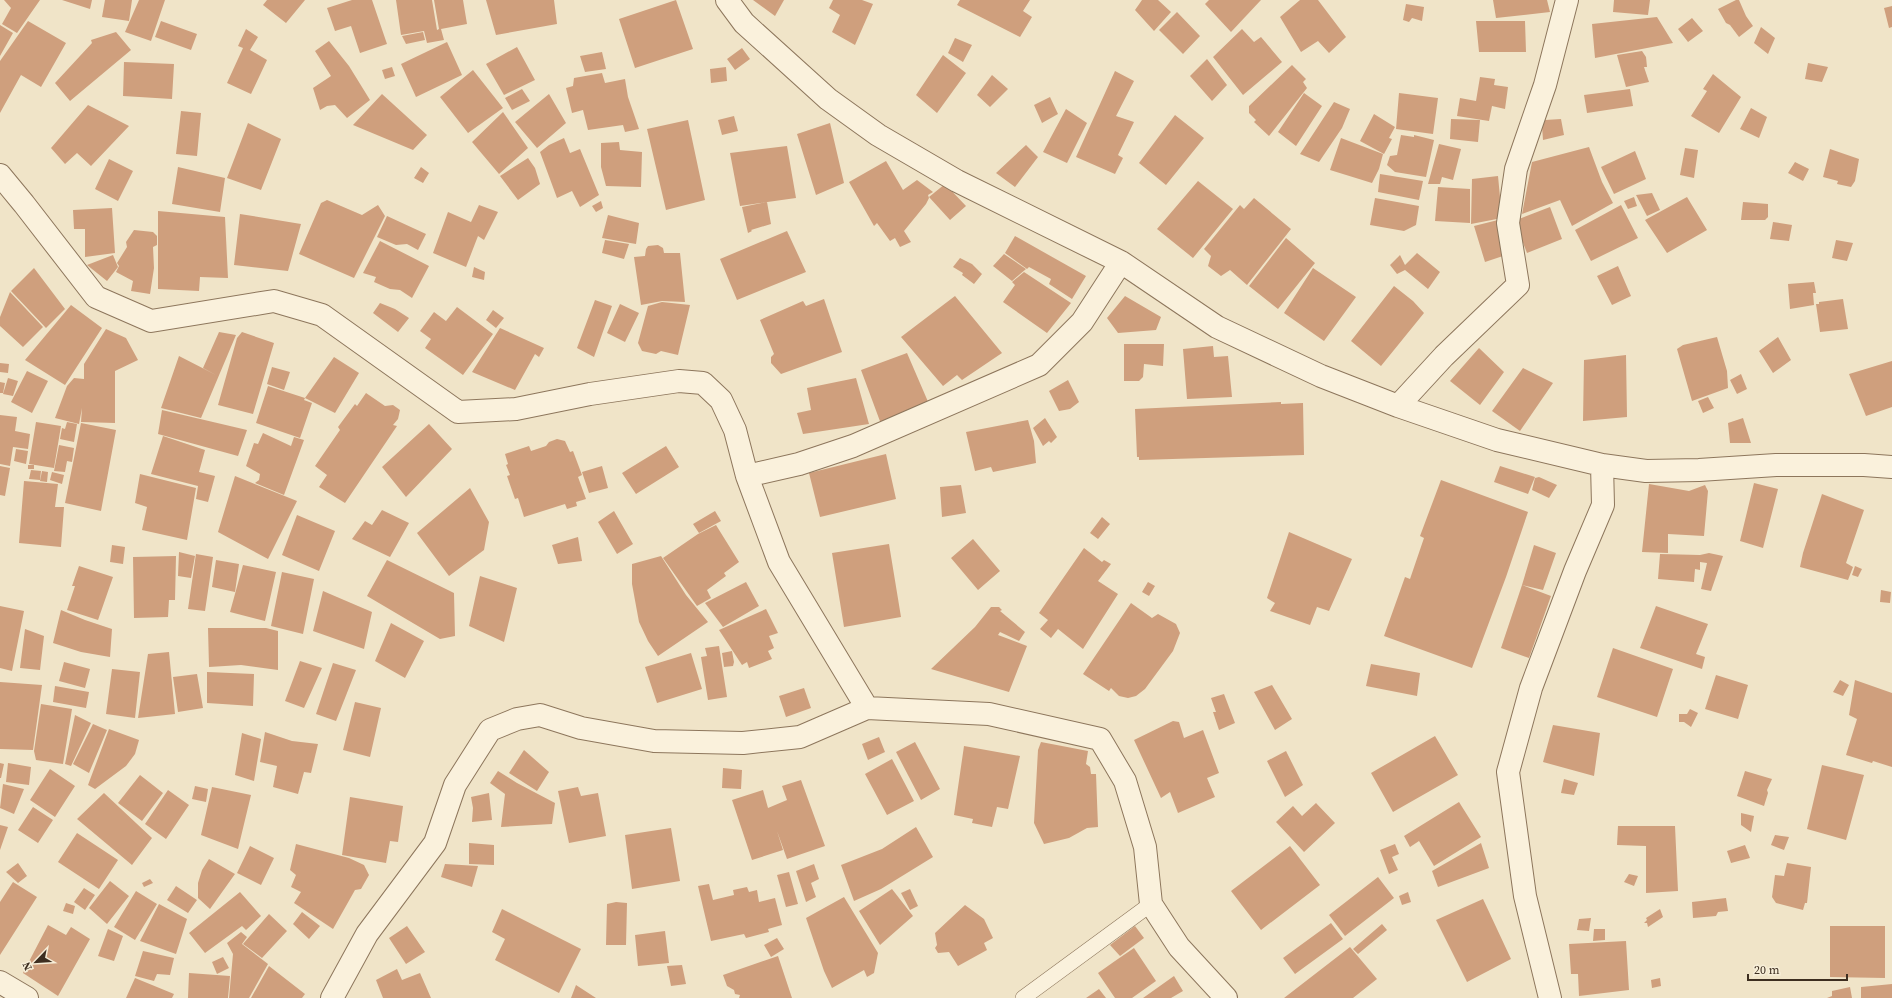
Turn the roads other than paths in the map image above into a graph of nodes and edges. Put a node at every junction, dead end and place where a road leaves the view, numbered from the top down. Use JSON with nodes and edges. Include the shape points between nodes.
{"nodes":[{"id":1,"x":727,"y":0,"type":"edge"},
{"id":2,"x":1567,"y":0,"type":"edge"},
{"id":3,"x":0,"y":175,"type":"edge"},
{"id":4,"x":1121,"y":262,"type":"junction"},
{"id":5,"x":1398,"y":406,"type":"junction"},
{"id":6,"x":1602,"y":465,"type":"junction"},
{"id":7,"x":1892,"y":467,"type":"edge"},
{"id":8,"x":747,"y":476,"type":"junction"},
{"id":9,"x":867,"y":708,"type":"junction"},
{"id":10,"x":1151,"y":904,"type":"junction"},
{"id":11,"x":0,"y":982,"type":"edge"},
{"id":12,"x":27,"y":998,"type":"edge"},
{"id":13,"x":332,"y":998,"type":"edge"},
{"id":14,"x":1023,"y":998,"type":"edge"},
{"id":15,"x":1226,"y":998,"type":"edge"},
{"id":16,"x":1550,"y":998,"type":"edge"}],
"edges":[{"from":1,"to":4,"type":"street","via":[[744,23],[817,89],[878,135],[957,181]]},
{"from":2,"to":5,"type":"street","via":[[1545,85],[1516,169],[1508,222],[1518,285],[1444,356]]},
{"from":3,"to":8,"type":"street","via":[[96,297],[151,321],[274,301],[322,315],[458,412],[516,409],[590,394],[679,381],[703,383],[721,400],[736,430]]},
{"from":4,"to":5,"type":"street","via":[[1217,327],[1321,376]]},
{"from":4,"to":8,"type":"street","via":[[1082,322],[1039,365],[852,446],[799,464]]},
{"from":5,"to":6,"type":"street","via":[[1497,440]]},
{"from":6,"to":7,"type":"street","via":[[1646,471],[1776,465]]},
{"from":6,"to":16,"type":"street","via":[[1603,505],[1531,688],[1508,772],[1525,896]]},
{"from":8,"to":9,"type":"street","via":[[779,562]]},
{"from":9,"to":10,"type":"street","via":[[989,714],[1100,739],[1125,781],[1145,848]]},
{"from":9,"to":13,"type":"street","via":[[800,737],[743,743],[654,741],[581,728],[540,715],[517,719],[490,730],[455,785],[435,843],[367,934]]},
{"from":10,"to":14,"type":"lane"},
{"from":10,"to":15,"type":"street","via":[[1179,947]]},
{"from":11,"to":12,"type":"street"}]}
